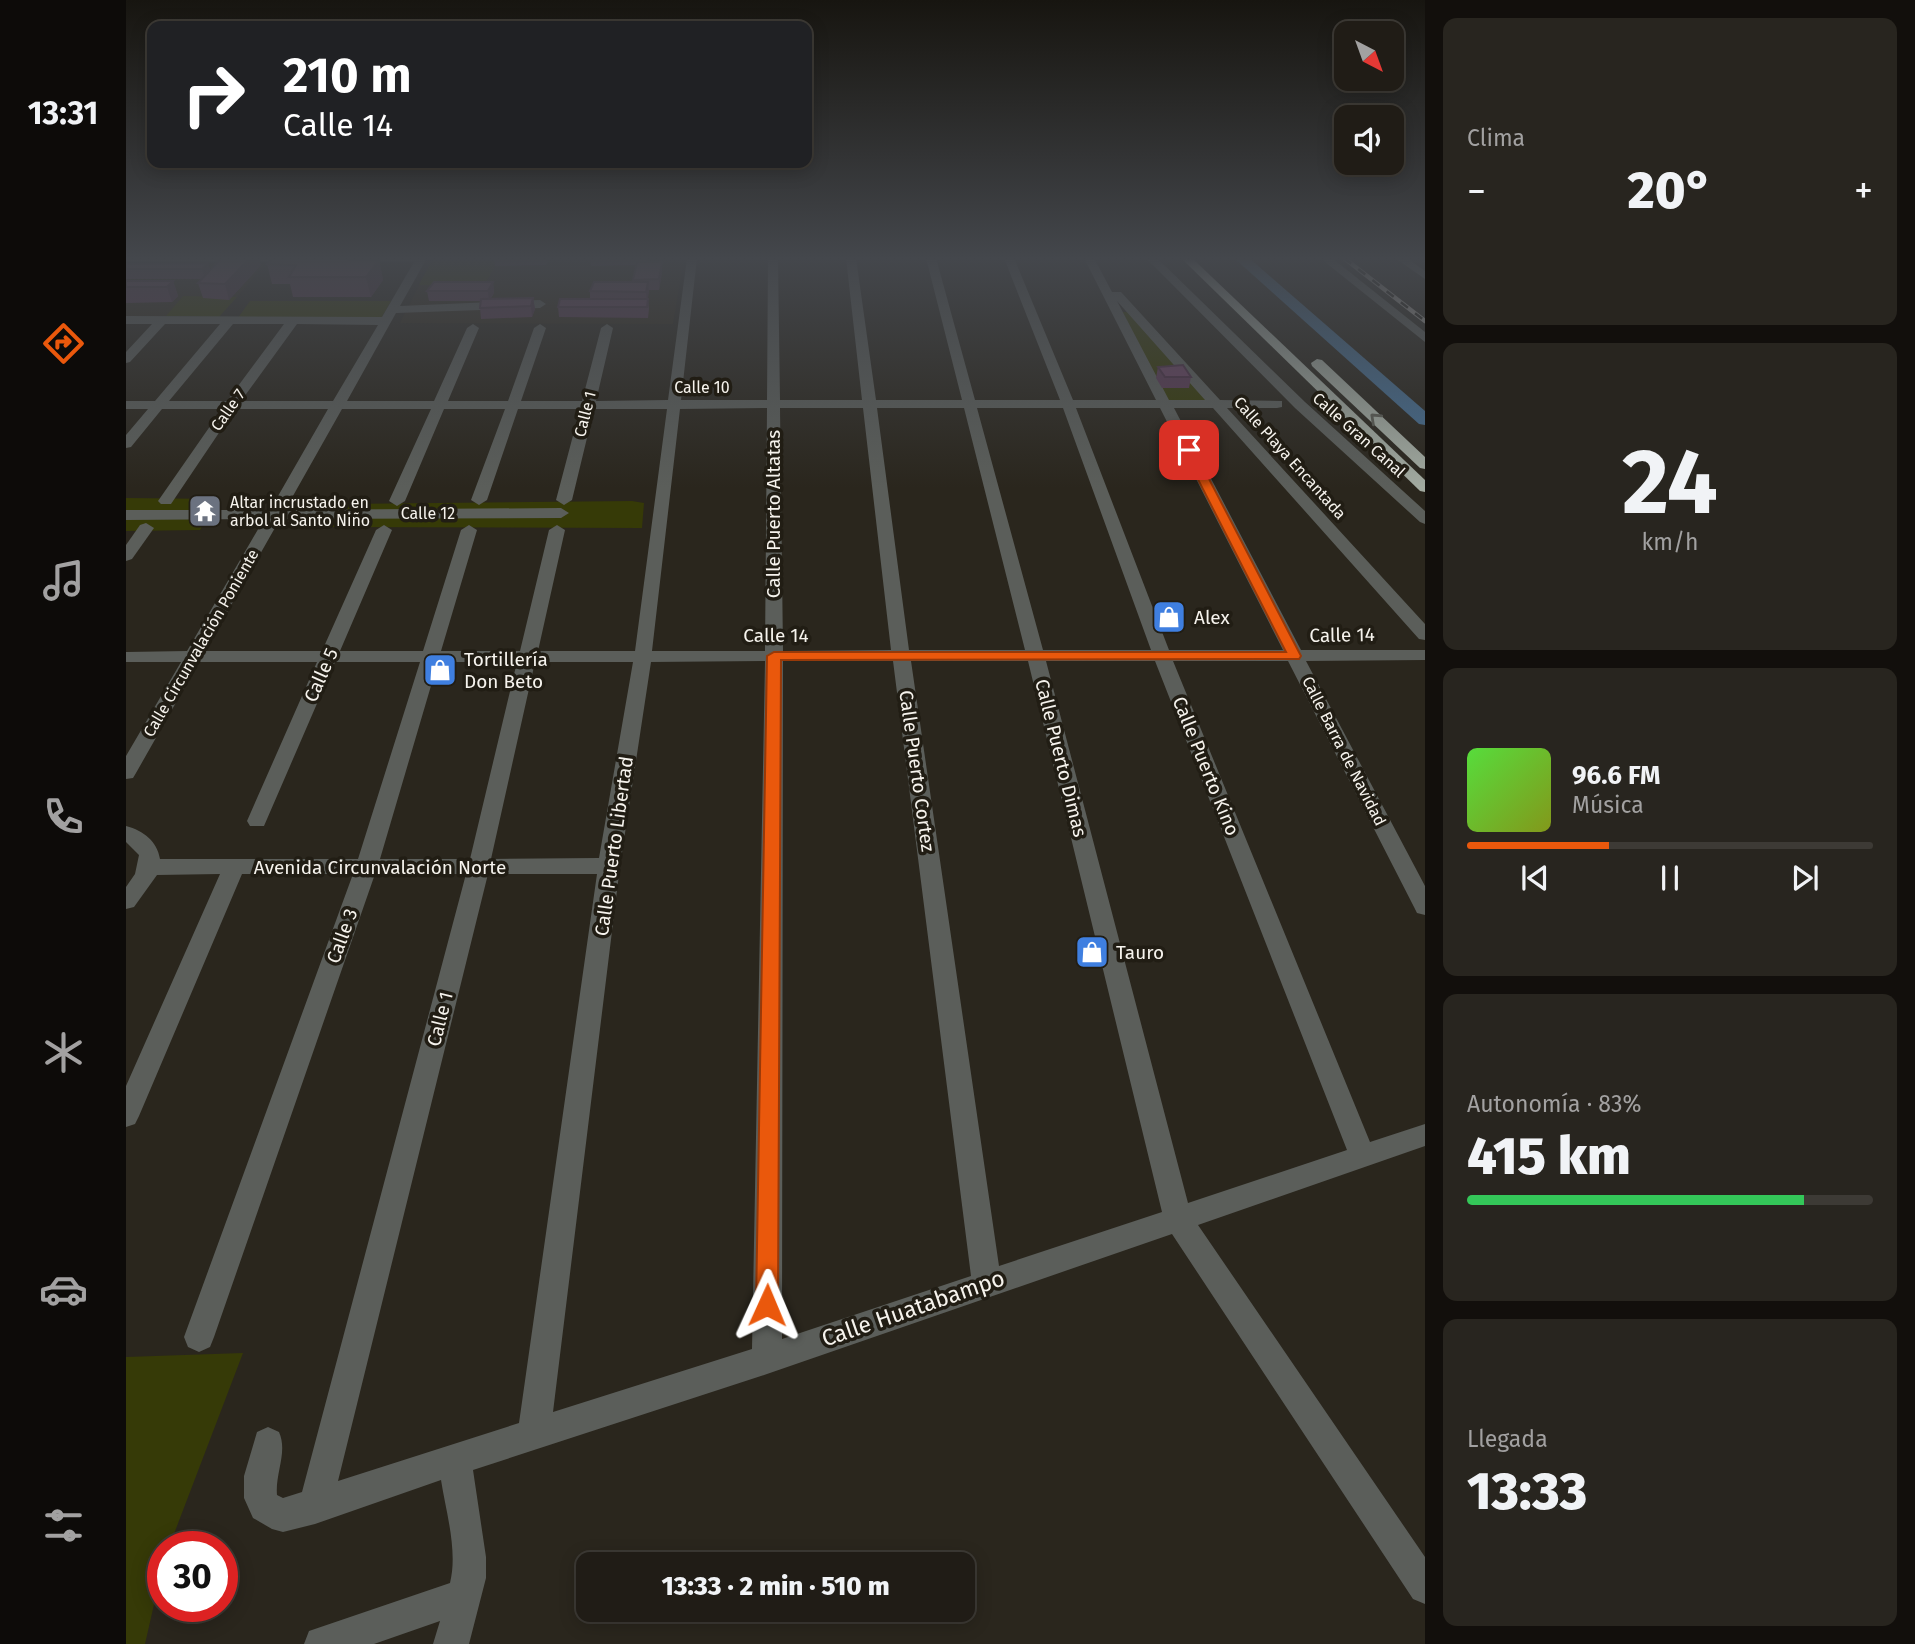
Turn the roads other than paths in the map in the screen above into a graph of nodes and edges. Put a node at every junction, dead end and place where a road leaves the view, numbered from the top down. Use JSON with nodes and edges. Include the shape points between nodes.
{"nodes":[{"id":1,"x":148,"y":335,"type":"edge"},
{"id":2,"x":217,"y":335,"type":"edge"},
{"id":3,"x":283,"y":335,"type":"edge"},
{"id":4,"x":377,"y":335,"type":"edge"},
{"id":5,"x":470,"y":335,"type":"edge"},
{"id":6,"x":538,"y":335,"type":"edge"},
{"id":7,"x":605,"y":335,"type":"edge"},
{"id":8,"x":683,"y":335,"type":"edge"},
{"id":9,"x":772,"y":335,"type":"edge"},
{"id":10,"x":861,"y":335,"type":"edge"},
{"id":11,"x":950,"y":335,"type":"edge"},
{"id":12,"x":1040,"y":335,"type":"edge"},
{"id":13,"x":1130,"y":335,"type":"edge"},
{"id":14,"x":1154,"y":335,"type":"edge"},
{"id":15,"x":1229,"y":335,"type":"edge"},
{"id":16,"x":1264,"y":335,"type":"edge"},
{"id":17,"x":1267,"y":335,"type":"edge"},
{"id":18,"x":1275,"y":342,"type":"junction"},
{"id":19,"x":1306,"y":353,"type":"dead end"},
{"id":20,"x":126,"y":359,"type":"edge"},
{"id":21,"x":442,"y":404,"type":"junction"},
{"id":22,"x":587,"y":404,"type":"junction"},
{"id":23,"x":674,"y":404,"type":"junction"},
{"id":24,"x":772,"y":404,"type":"junction"},
{"id":25,"x":870,"y":404,"type":"junction"},
{"id":26,"x":968,"y":404,"type":"junction"},
{"id":27,"x":1068,"y":404,"type":"junction"},
{"id":28,"x":1165,"y":404,"type":"junction"},
{"id":29,"x":1278,"y":404,"type":"dead end"},
{"id":30,"x":126,"y":405,"type":"edge"},
{"id":31,"x":156,"y":405,"type":"junction"},
{"id":32,"x":231,"y":405,"type":"junction"},
{"id":33,"x":338,"y":405,"type":"junction"},
{"id":34,"x":514,"y":405,"type":"junction"},
{"id":35,"x":1219,"y":405,"type":"junction"},
{"id":36,"x":126,"y":444,"type":"edge"},
{"id":37,"x":1425,"y":465,"type":"edge"},
{"id":38,"x":1425,"y":488,"type":"edge"},
{"id":39,"x":479,"y":500,"type":"dead end"},
{"id":40,"x":166,"y":501,"type":"dead end"},
{"id":41,"x":397,"y":501,"type":"dead end"},
{"id":42,"x":275,"y":513,"type":"junction"},
{"id":43,"x":126,"y":514,"type":"edge"},
{"id":44,"x":561,"y":514,"type":"junction"},
{"id":45,"x":1425,"y":519,"type":"edge"},
{"id":46,"x":146,"y":528,"type":"dead end"},
{"id":47,"x":384,"y":530,"type":"dead end"},
{"id":48,"x":469,"y":530,"type":"dead end"},
{"id":49,"x":126,"y":556,"type":"edge"},
{"id":50,"x":1425,"y":635,"type":"edge"},
{"id":51,"x":643,"y":655,"type":"junction"},
{"id":52,"x":1425,"y":655,"type":"edge"},
{"id":53,"x":430,"y":656,"type":"junction"},
{"id":54,"x":528,"y":656,"type":"junction"},
{"id":55,"x":774,"y":656,"type":"junction"},
{"id":56,"x":901,"y":656,"type":"junction"},
{"id":57,"x":1162,"y":656,"type":"junction"},
{"id":58,"x":1294,"y":656,"type":"junction"},
{"id":59,"x":126,"y":657,"type":"edge"},
{"id":60,"x":193,"y":657,"type":"junction"},
{"id":61,"x":329,"y":657,"type":"junction"},
{"id":62,"x":1036,"y":657,"type":"junction"},
{"id":63,"x":126,"y":773,"type":"edge"},
{"id":64,"x":257,"y":821,"type":"dead end"},
{"id":65,"x":126,"y":833,"type":"edge"},
{"id":66,"x":367,"y":866,"type":"junction"},
{"id":67,"x":479,"y":866,"type":"junction"},
{"id":68,"x":609,"y":866,"type":"junction"},
{"id":69,"x":150,"y":867,"type":"junction"},
{"id":70,"x":234,"y":868,"type":"junction"},
{"id":71,"x":126,"y":901,"type":"edge"},
{"id":72,"x":1425,"y":907,"type":"edge"},
{"id":73,"x":126,"y":1116,"type":"edge"},
{"id":74,"x":1425,"y":1135,"type":"edge"},
{"id":75,"x":1362,"y":1155,"type":"junction"},
{"id":76,"x":1178,"y":1219,"type":"junction"},
{"id":77,"x":987,"y":1283,"type":"junction"},
{"id":78,"x":199,"y":1337,"type":"dead end"},
{"id":79,"x":766,"y":1359,"type":"junction"},
{"id":80,"x":534,"y":1433,"type":"junction"},
{"id":81,"x":268,"y":1443,"type":"dead end"},
{"id":82,"x":455,"y":1460,"type":"junction"},
{"id":83,"x":315,"y":1507,"type":"junction"},
{"id":84,"x":1425,"y":1587,"type":"edge"},
{"id":85,"x":465,"y":1595,"type":"junction"},
{"id":86,"x":322,"y":1644,"type":"edge"},
{"id":87,"x":451,"y":1644,"type":"edge"}],
"edges":[{"from":1,"to":20,"type":"street"},
{"from":2,"to":31,"type":"street"},
{"from":3,"to":32,"type":"street","name":"Calle 7"},
{"from":4,"to":33,"type":"street","name":"Calle Circunvalación Poniente"},
{"from":5,"to":21,"type":"street"},
{"from":6,"to":34,"type":"street"},
{"from":7,"to":22,"type":"street","name":"Calle 1"},
{"from":8,"to":23,"type":"street","name":"Calle Puerto Libertad"},
{"from":9,"to":24,"type":"street","name":"Calle Puerto Altatas"},
{"from":10,"to":25,"type":"street","name":"Calle Puerto Cortez"},
{"from":11,"to":26,"type":"street","name":"Calle Puerto Dimas"},
{"from":12,"to":27,"type":"street","name":"Calle Puerto Kino"},
{"from":13,"to":28,"type":"street","name":"Calle Barra de Navidad"},
{"from":14,"to":35,"type":"street","name":"Calle Playa Encantada"},
{"from":15,"to":45,"type":"street","name":"Calle Gran Canal"},
{"from":16,"to":18,"type":"highway"},
{"from":17,"to":18,"type":"highway"},
{"from":18,"to":38,"type":"highway"},
{"from":37,"to":19,"type":"highway","one_way":true},
{"from":21,"to":33,"type":"street","name":"Calle 10"},
{"from":21,"to":34,"type":"street","name":"Calle 10"},
{"from":21,"to":41,"type":"street"},
{"from":22,"to":23,"type":"street","name":"Calle 10"},
{"from":22,"to":34,"type":"street","name":"Calle 10"},
{"from":22,"to":44,"type":"street","name":"Calle 1"},
{"from":23,"to":24,"type":"street","name":"Calle 10"},
{"from":23,"to":51,"type":"street","name":"Calle Puerto Libertad"},
{"from":24,"to":25,"type":"street","name":"Calle 10"},
{"from":24,"to":55,"type":"street","name":"Calle Puerto Altatas"},
{"from":25,"to":26,"type":"street","name":"Calle 10"},
{"from":25,"to":56,"type":"street","name":"Calle Puerto Cortez"},
{"from":26,"to":27,"type":"street","name":"Calle 10"},
{"from":26,"to":62,"type":"street","name":"Calle Puerto Dimas"},
{"from":27,"to":28,"type":"street","name":"Calle 10"},
{"from":27,"to":57,"type":"street","name":"Calle Puerto Kino"},
{"from":28,"to":35,"type":"street","name":"Calle 10"},
{"from":28,"to":58,"type":"street","name":"Calle Barra de Navidad"},
{"from":29,"to":35,"type":"street","name":"Calle 10"},
{"from":30,"to":31,"type":"street","name":"Calle 10"},
{"from":31,"to":32,"type":"street","name":"Calle 10"},
{"from":31,"to":36,"type":"street"},
{"from":32,"to":33,"type":"street","name":"Calle 10"},
{"from":32,"to":40,"type":"street","name":"Calle 7"},
{"from":33,"to":42,"type":"street","name":"Calle Circunvalación Poniente"},
{"from":34,"to":39,"type":"street"},
{"from":35,"to":50,"type":"street","name":"Calle Playa Encantada"},
{"from":42,"to":43,"type":"street","name":"Calle 12"},
{"from":42,"to":44,"type":"street","name":"Calle 12"},
{"from":42,"to":60,"type":"street","name":"Calle Circunvalación Poniente"},
{"from":44,"to":54,"type":"street","name":"Calle 1"},
{"from":46,"to":49,"type":"street"},
{"from":47,"to":61,"type":"street","name":"Calle 5"},
{"from":48,"to":53,"type":"street","name":"Calle 3"},
{"from":51,"to":54,"type":"street","name":"Calle 14"},
{"from":51,"to":55,"type":"street","name":"Calle 14"},
{"from":51,"to":68,"type":"street","name":"Calle Puerto Libertad"},
{"from":52,"to":58,"type":"street","name":"Calle 14"},
{"from":53,"to":54,"type":"street","name":"Calle 14"},
{"from":53,"to":61,"type":"street","name":"Calle 14"},
{"from":53,"to":66,"type":"street","name":"Calle 3"},
{"from":54,"to":67,"type":"street","name":"Calle 1"},
{"from":55,"to":56,"type":"street","name":"Calle 14"},
{"from":55,"to":79,"type":"street","name":"Calle Puerto Altatas"},
{"from":56,"to":62,"type":"street","name":"Calle 14"},
{"from":56,"to":77,"type":"street","name":"Calle Puerto Cortez"},
{"from":57,"to":58,"type":"street","name":"Calle 14"},
{"from":57,"to":62,"type":"street","name":"Calle 14"},
{"from":57,"to":75,"type":"street","name":"Calle Puerto Kino"},
{"from":58,"to":72,"type":"street","name":"Calle Barra de Navidad"},
{"from":59,"to":60,"type":"street","name":"Calle 14"},
{"from":60,"to":61,"type":"street","name":"Calle 14"},
{"from":60,"to":63,"type":"street","name":"Calle Circunvalación Poniente"},
{"from":61,"to":64,"type":"street","name":"Calle 5"},
{"from":62,"to":76,"type":"street","name":"Calle Puerto Dimas"},
{"from":65,"to":69,"type":"street","via":[[138,838],[148,851]]},
{"from":66,"to":67,"type":"street","name":"Avenida Circunvalación Norte"},
{"from":66,"to":70,"type":"street","name":"Avenida Circunvalación Norte"},
{"from":66,"to":78,"type":"street","name":"Calle 3"},
{"from":67,"to":68,"type":"street","name":"Avenida Circunvalación Norte"},
{"from":67,"to":83,"type":"street","name":"Calle 1"},
{"from":68,"to":80,"type":"street","name":"Calle Puerto Libertad"},
{"from":69,"to":70,"type":"street","name":"Avenida Circunvalación Norte"},
{"from":69,"to":71,"type":"street"},
{"from":70,"to":73,"type":"street"},
{"from":74,"to":75,"type":"street","name":"Calle Huatabampo"},
{"from":75,"to":76,"type":"street","name":"Calle Huatabampo"},
{"from":76,"to":77,"type":"street","name":"Calle Huatabampo"},
{"from":76,"to":84,"type":"street","name":"Calle Puerto Dimas"},
{"from":77,"to":79,"type":"street","name":"Calle Huatabampo"},
{"from":79,"to":80,"type":"street","name":"Calle Huatabampo"},
{"from":80,"to":82,"type":"street","name":"Calle Huatabampo"},
{"from":81,"to":83,"type":"street","name":"Calle Huatabampo","via":[[260,1489],[264,1509],[283,1515]]},
{"from":82,"to":83,"type":"street","name":"Calle Huatabampo"},
{"from":82,"to":85,"type":"street","via":[[469,1557]]},
{"from":85,"to":86,"type":"street"},
{"from":85,"to":87,"type":"street"}]}
